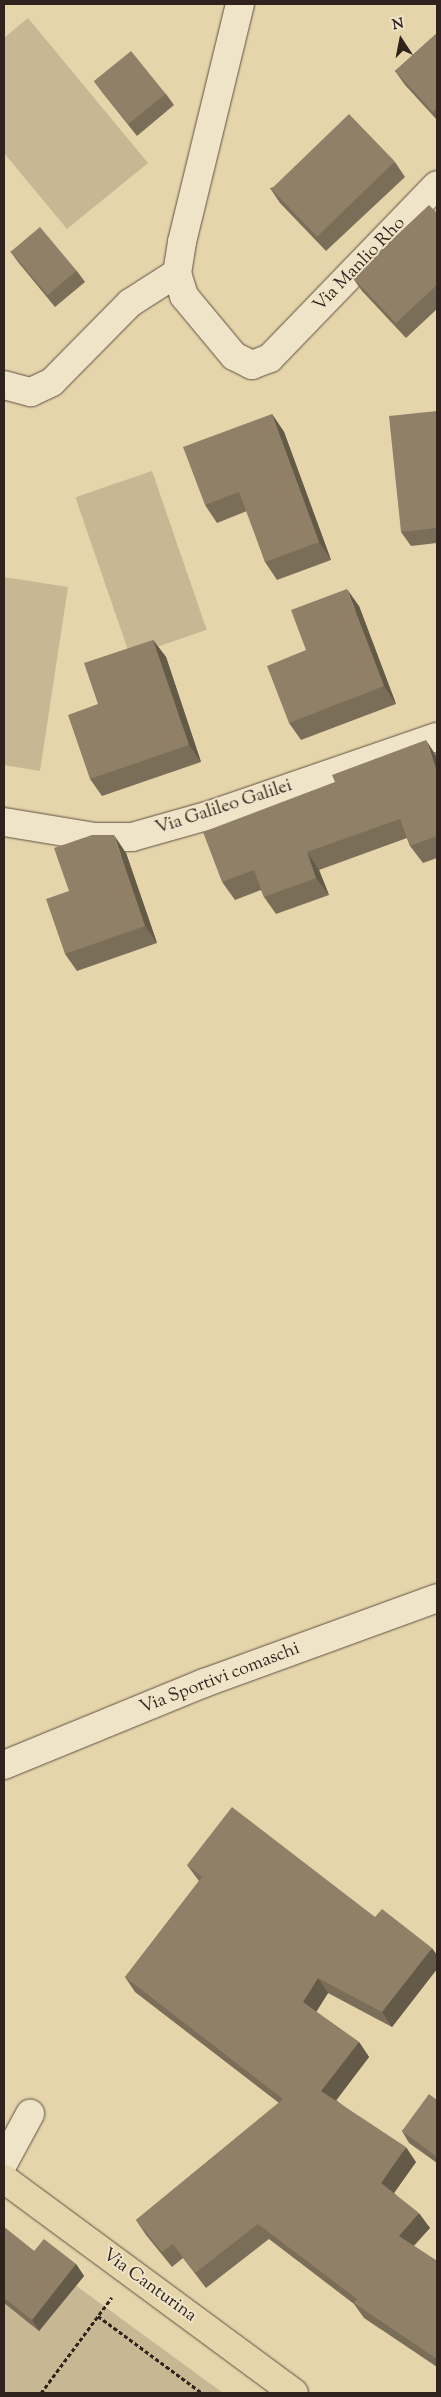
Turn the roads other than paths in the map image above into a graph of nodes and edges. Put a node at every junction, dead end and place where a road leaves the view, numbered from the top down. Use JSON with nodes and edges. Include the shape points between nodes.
{"nodes":[{"id":1,"x":240,"y":4,"type":"edge"},
{"id":2,"x":437,"y":185,"type":"edge"},
{"id":3,"x":177,"y":273,"type":"junction"},
{"id":4,"x":4,"y":385,"type":"edge"},
{"id":5,"x":437,"y":737,"type":"edge"},
{"id":6,"x":4,"y":822,"type":"edge"},
{"id":7,"x":437,"y":1598,"type":"edge"},
{"id":8,"x":4,"y":1765,"type":"edge"},
{"id":9,"x":30,"y":2114,"type":"dead end"},
{"id":10,"x":4,"y":2162,"type":"edge"},
{"id":11,"x":4,"y":2179,"type":"edge"},
{"id":12,"x":294,"y":2393,"type":"edge"}],
"edges":[{"from":1,"to":3,"type":"street","via":[[184,232]]},
{"from":2,"to":3,"type":"street","name":"Via Manlio Rho","via":[[270,358],[252,364],[234,356],[184,296]]},
{"from":3,"to":4,"type":"street","via":[[130,303],[52,382],[31,392]]},
{"from":5,"to":6,"type":"street","name":"Via Galileo Galilei","via":[[210,815],[132,837],[96,837]]},
{"from":7,"to":8,"type":"street","name":"Via Sportivi comaschi","via":[[204,1683]]},
{"from":9,"to":10,"type":"street"},
{"from":11,"to":12,"type":"main road","name":"Via Canturina"}]}
